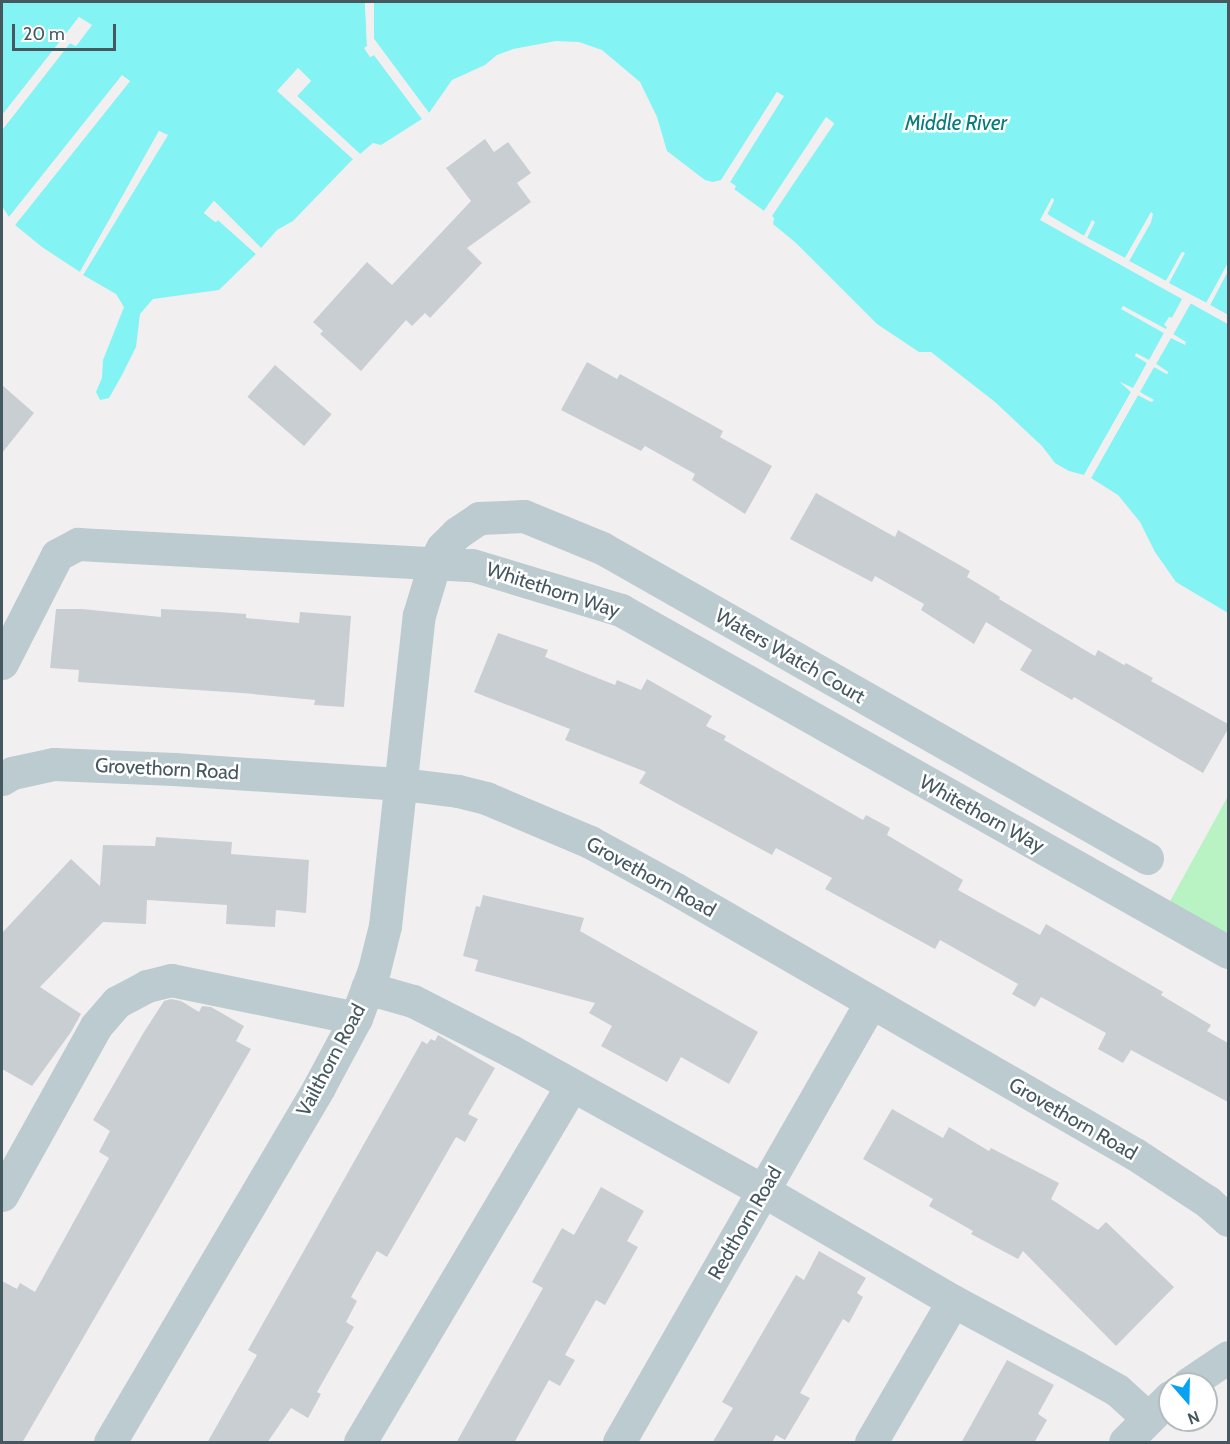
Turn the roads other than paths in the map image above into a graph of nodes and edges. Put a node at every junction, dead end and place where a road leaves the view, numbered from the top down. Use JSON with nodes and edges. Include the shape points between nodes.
{"nodes":[{"id":1,"x":435,"y":562,"type":"junction"},
{"id":2,"x":2,"y":663,"type":"edge"},
{"id":3,"x":2,"y":779,"type":"edge"},
{"id":4,"x":402,"y":784,"type":"junction"},
{"id":5,"x":1147,"y":858,"type":"dead end"},
{"id":6,"x":1228,"y":952,"type":"edge"},
{"id":7,"x":871,"y":1002,"type":"junction"},
{"id":8,"x":362,"y":1003,"type":"junction"},
{"id":9,"x":571,"y":1086,"type":"junction"},
{"id":10,"x":764,"y":1191,"type":"junction"},
{"id":11,"x":2,"y":1195,"type":"edge"},
{"id":12,"x":1228,"y":1220,"type":"edge"},
{"id":13,"x":952,"y":1301,"type":"junction"},
{"id":14,"x":1228,"y":1357,"type":"edge"},
{"id":15,"x":1206,"y":1372,"type":"edge"},
{"id":16,"x":1158,"y":1407,"type":"edge"},
{"id":17,"x":1158,"y":1408,"type":"edge"},
{"id":18,"x":110,"y":1443,"type":"edge"},
{"id":19,"x":360,"y":1443,"type":"edge"},
{"id":20,"x":619,"y":1443,"type":"edge"},
{"id":21,"x":872,"y":1443,"type":"edge"},
{"id":22,"x":1125,"y":1443,"type":"edge"}],
"edges":[{"from":1,"to":2,"type":"street","name":"Whitethorn Way","via":[[78,544],[57,555]]},
{"from":1,"to":4,"type":"street","name":"Vailthorn Road","via":[[419,615]]},
{"from":1,"to":5,"type":"street","name":"Waters Watch Court","via":[[457,533],[479,518],[524,516],[577,537],[641,569]]},
{"from":1,"to":6,"type":"street","name":"Whitethorn Way","via":[[472,565],[621,610]]},
{"from":3,"to":4,"type":"street","name":"Grovethorn Road","via":[[54,764]]},
{"from":4,"to":7,"type":"street","name":"Grovethorn Road","via":[[486,798],[590,842]]},
{"from":4,"to":8,"type":"street","name":"Vailthorn Road","via":[[385,926]]},
{"from":7,"to":10,"type":"street","name":"Redthorn Road"},
{"from":7,"to":12,"type":"street","name":"Grovethorn Road","via":[[1135,1154],[1208,1202]]},
{"from":8,"to":9,"type":"street","via":[[413,1000]]},
{"from":8,"to":11,"type":"street","via":[[171,980],[147,986],[117,1002],[96,1026]]},
{"from":8,"to":18,"type":"street","name":"Vailthorn Road","via":[[319,1087]]},
{"from":9,"to":10,"type":"street"},
{"from":9,"to":19,"type":"street"},
{"from":10,"to":13,"type":"street"},
{"from":10,"to":20,"type":"street","name":"Redthorn Road"},
{"from":13,"to":16,"type":"street","via":[[1117,1390]]},
{"from":13,"to":21,"type":"street"},
{"from":14,"to":15,"type":"street"},
{"from":17,"to":22,"type":"street"}]}
